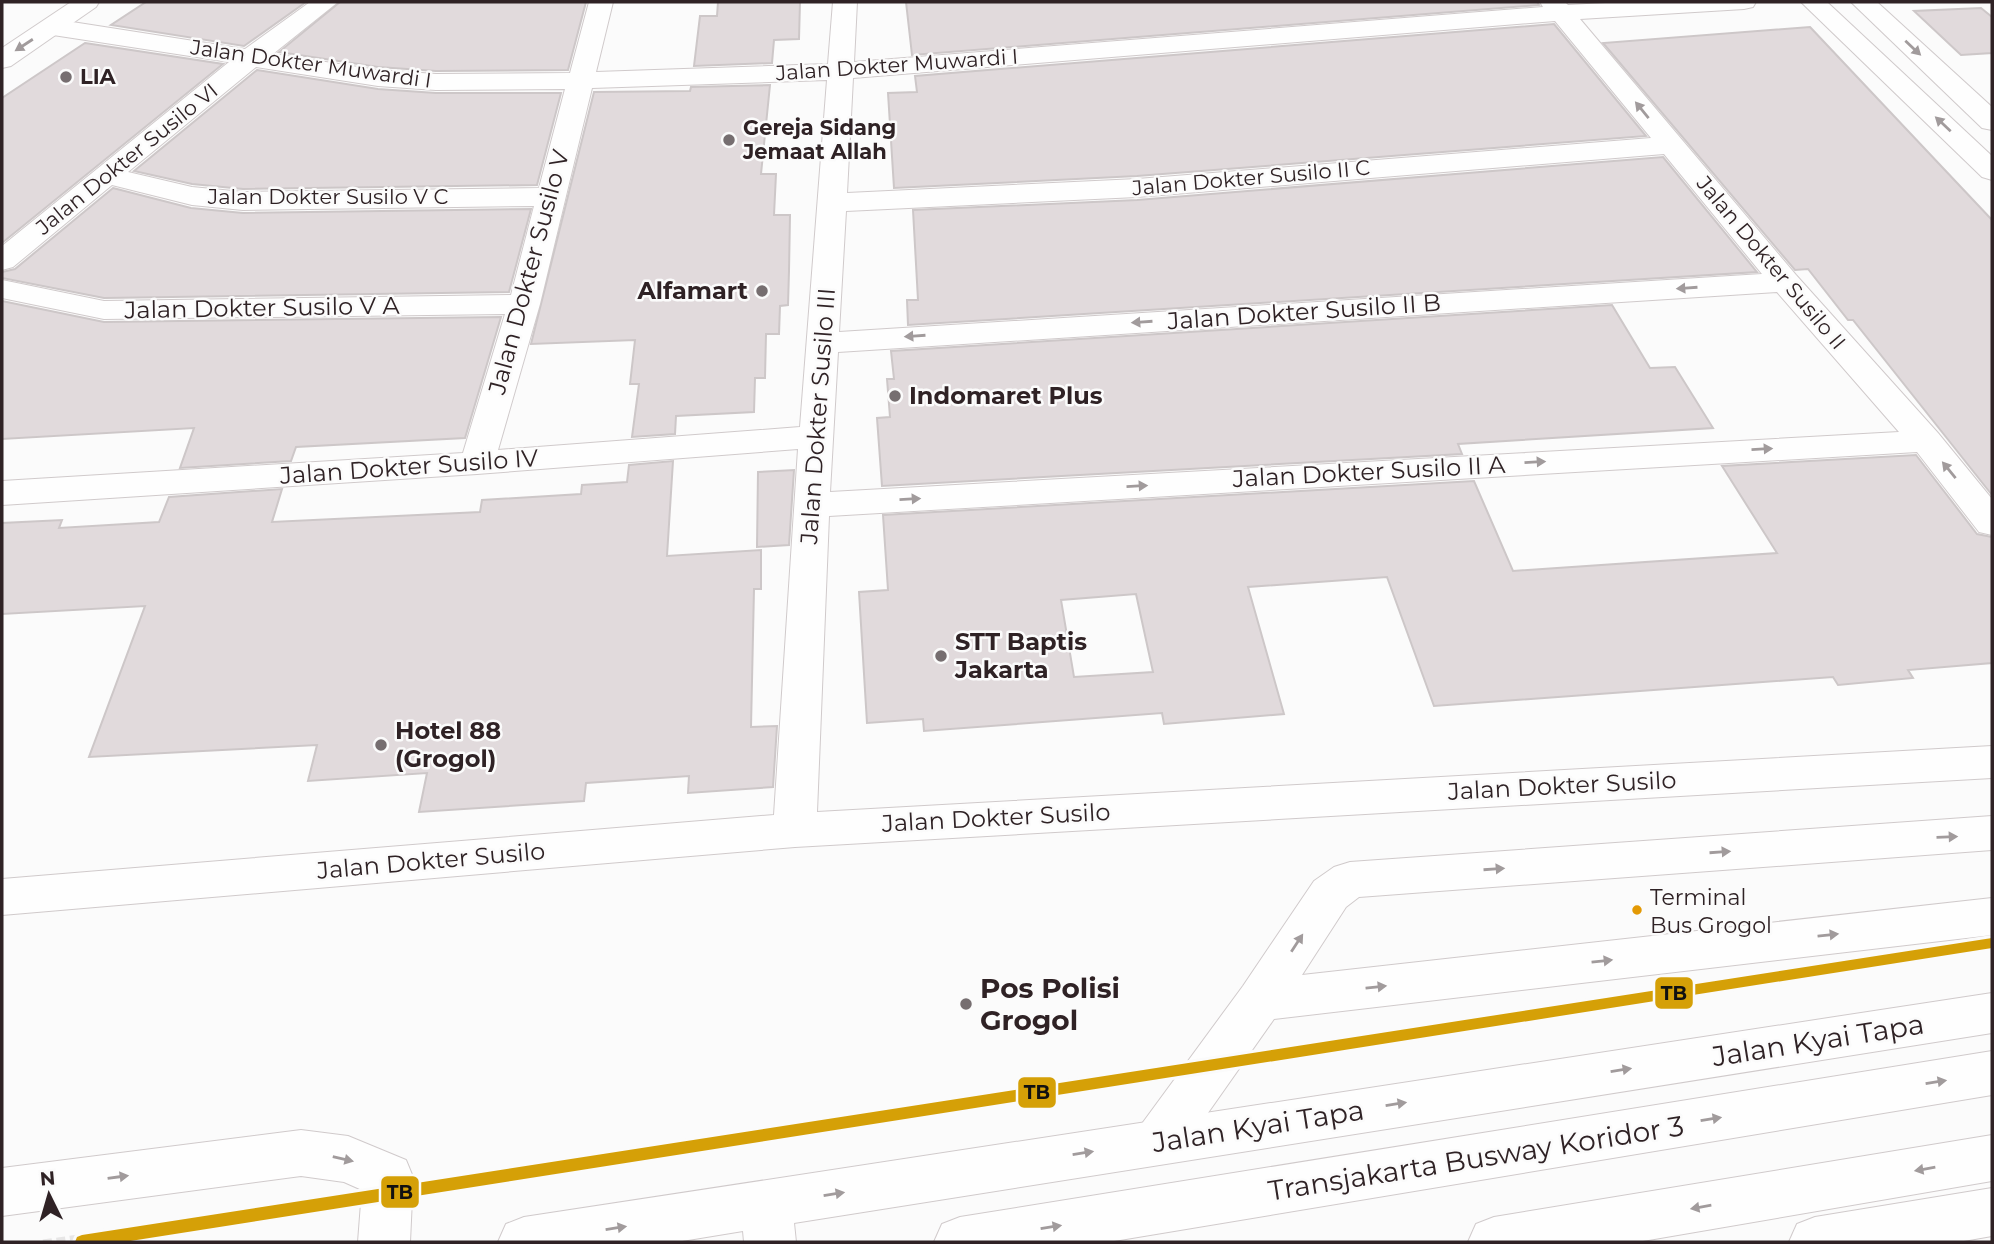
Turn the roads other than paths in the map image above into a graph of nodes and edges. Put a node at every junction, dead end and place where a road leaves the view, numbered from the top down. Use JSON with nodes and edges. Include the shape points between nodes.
{"nodes":[{"id":1,"x":87,"y":2,"type":"edge"},
{"id":2,"x":326,"y":2,"type":"edge"},
{"id":3,"x":601,"y":2,"type":"edge"},
{"id":4,"x":845,"y":2,"type":"edge"},
{"id":5,"x":1744,"y":2,"type":"edge"},
{"id":6,"x":1813,"y":2,"type":"edge"},
{"id":7,"x":1863,"y":2,"type":"edge"},
{"id":8,"x":1557,"y":7,"type":"edge"},
{"id":9,"x":53,"y":27,"type":"junction"},
{"id":10,"x":253,"y":57,"type":"junction"},
{"id":11,"x":2,"y":60,"type":"edge"},
{"id":12,"x":842,"y":71,"type":"junction"},
{"id":13,"x":579,"y":81,"type":"junction"},
{"id":14,"x":1992,"y":122,"type":"edge"},
{"id":15,"x":1671,"y":145,"type":"junction"},
{"id":16,"x":1992,"y":171,"type":"edge"},
{"id":17,"x":108,"y":176,"type":"junction"},
{"id":18,"x":551,"y":197,"type":"junction"},
{"id":19,"x":832,"y":203,"type":"junction"},
{"id":20,"x":2,"y":261,"type":"edge"},
{"id":21,"x":1785,"y":282,"type":"junction"},
{"id":22,"x":2,"y":289,"type":"edge"},
{"id":23,"x":524,"y":304,"type":"junction"},
{"id":24,"x":823,"y":343,"type":"junction"},
{"id":25,"x":817,"y":437,"type":"junction"},
{"id":26,"x":1926,"y":441,"type":"junction"},
{"id":27,"x":477,"y":463,"type":"junction"},
{"id":28,"x":2,"y":494,"type":"edge"},
{"id":29,"x":812,"y":505,"type":"junction"},
{"id":30,"x":1992,"y":523,"type":"edge"},
{"id":31,"x":1992,"y":762,"type":"edge"},
{"id":32,"x":796,"y":830,"type":"junction"},
{"id":33,"x":1992,"y":834,"type":"edge"},
{"id":34,"x":2,"y":897,"type":"edge"},
{"id":35,"x":1992,"y":917,"type":"edge"},
{"id":36,"x":1260,"y":1000,"type":"junction"},
{"id":37,"x":1992,"y":1013,"type":"edge"},
{"id":38,"x":1992,"y":1073,"type":"edge"},
{"id":39,"x":1159,"y":1141,"type":"junction"},
{"id":40,"x":1992,"y":1158,"type":"edge"},
{"id":41,"x":2,"y":1192,"type":"edge"},
{"id":42,"x":1992,"y":1212,"type":"edge"},
{"id":43,"x":768,"y":1223,"type":"edge"},
{"id":44,"x":384,"y":1242,"type":"edge"},
{"id":45,"x":524,"y":1242,"type":"edge"},
{"id":46,"x":960,"y":1242,"type":"edge"},
{"id":47,"x":1494,"y":1242,"type":"edge"},
{"id":48,"x":1815,"y":1242,"type":"edge"}],
"edges":[{"from":1,"to":9,"type":"main road"},
{"from":2,"to":10,"type":"main road","name":"Jalan Dokter Susilo VI"},
{"from":3,"to":13,"type":"main road","name":"Jalan Dokter Susilo V"},
{"from":4,"to":12,"type":"main road","name":"Jalan Dokter Susilo III"},
{"from":5,"to":8,"type":"main road","name":"Jalan Dokter Muwardi I"},
{"from":16,"to":6,"type":"main road","one_way":true},
{"from":7,"to":14,"type":"main road","one_way":true},
{"from":8,"to":12,"type":"main road","name":"Jalan Dokter Muwardi I"},
{"from":15,"to":8,"type":"main road","name":"Jalan Dokter Susilo II","one_way":true},
{"from":9,"to":10,"type":"main road","name":"Jalan Dokter Muwardi I"},
{"from":9,"to":11,"type":"main road","one_way":true},
{"from":10,"to":13,"type":"main road","name":"Jalan Dokter Muwardi I","via":[[378,78]]},
{"from":10,"to":17,"type":"main road","name":"Jalan Dokter Susilo VI"},
{"from":12,"to":13,"type":"main road","name":"Jalan Dokter Muwardi I"},
{"from":12,"to":19,"type":"main road","name":"Jalan Dokter Susilo III"},
{"from":13,"to":18,"type":"main road","name":"Jalan Dokter Susilo V"},
{"from":15,"to":19,"type":"main road","name":"Jalan Dokter Susilo II C","via":[[1137,187]]},
{"from":15,"to":21,"type":"main road","name":"Jalan Dokter Susilo II"},
{"from":17,"to":18,"type":"main road","name":"Jalan Dokter Susilo V C","via":[[192,196],[243,201]]},
{"from":17,"to":20,"type":"main road","name":"Jalan Dokter Susilo VI"},
{"from":18,"to":23,"type":"main road","name":"Jalan Dokter Susilo V"},
{"from":19,"to":24,"type":"main road","name":"Jalan Dokter Susilo III"},
{"from":21,"to":24,"type":"main road","name":"Jalan Dokter Susilo II B","one_way":true},
{"from":21,"to":26,"type":"main road","name":"Jalan Dokter Susilo II"},
{"from":22,"to":23,"type":"main road","name":"Jalan Dokter Susilo V A","via":[[104,310]]},
{"from":23,"to":27,"type":"main road","name":"Jalan Dokter Susilo V"},
{"from":24,"to":25,"type":"main road","name":"Jalan Dokter Susilo III"},
{"from":25,"to":27,"type":"main road","name":"Jalan Dokter Susilo IV"},
{"from":25,"to":29,"type":"main road","name":"Jalan Dokter Susilo III"},
{"from":29,"to":26,"type":"main road","name":"Jalan Dokter Susilo II A","one_way":true},
{"from":30,"to":26,"type":"main road","name":"Jalan Dokter Susilo II","one_way":true},
{"from":27,"to":28,"type":"main road","name":"Jalan Dokter Susilo IV"},
{"from":29,"to":32,"type":"main road","name":"Jalan Dokter Susilo III"},
{"from":31,"to":32,"type":"main road","name":"Jalan Dokter Susilo"},
{"from":32,"to":34,"type":"main road","name":"Jalan Dokter Susilo"},
{"from":36,"to":33,"type":"main road","one_way":true,"via":[[1330,894],[1350,880]]},
{"from":36,"to":35,"type":"main road","one_way":true},
{"from":36,"to":39,"type":"main road"},
{"from":39,"to":37,"type":"main road","name":"Jalan Kyai Tapa","one_way":true},
{"from":46,"to":38,"type":"main road","name":"Transjakarta Busway Koridor 3","one_way":true},
{"from":43,"to":39,"type":"main road","name":"Jalan Kyai Tapa","one_way":true},
{"from":40,"to":47,"type":"main road","one_way":true},
{"from":41,"to":44,"type":"main road","one_way":true,"via":[[301,1153],[348,1159],[388,1177]]},
{"from":42,"to":48,"type":"main road"},
{"from":45,"to":43,"type":"main road","name":"Jalan Kyai Tapa","one_way":true}]}
